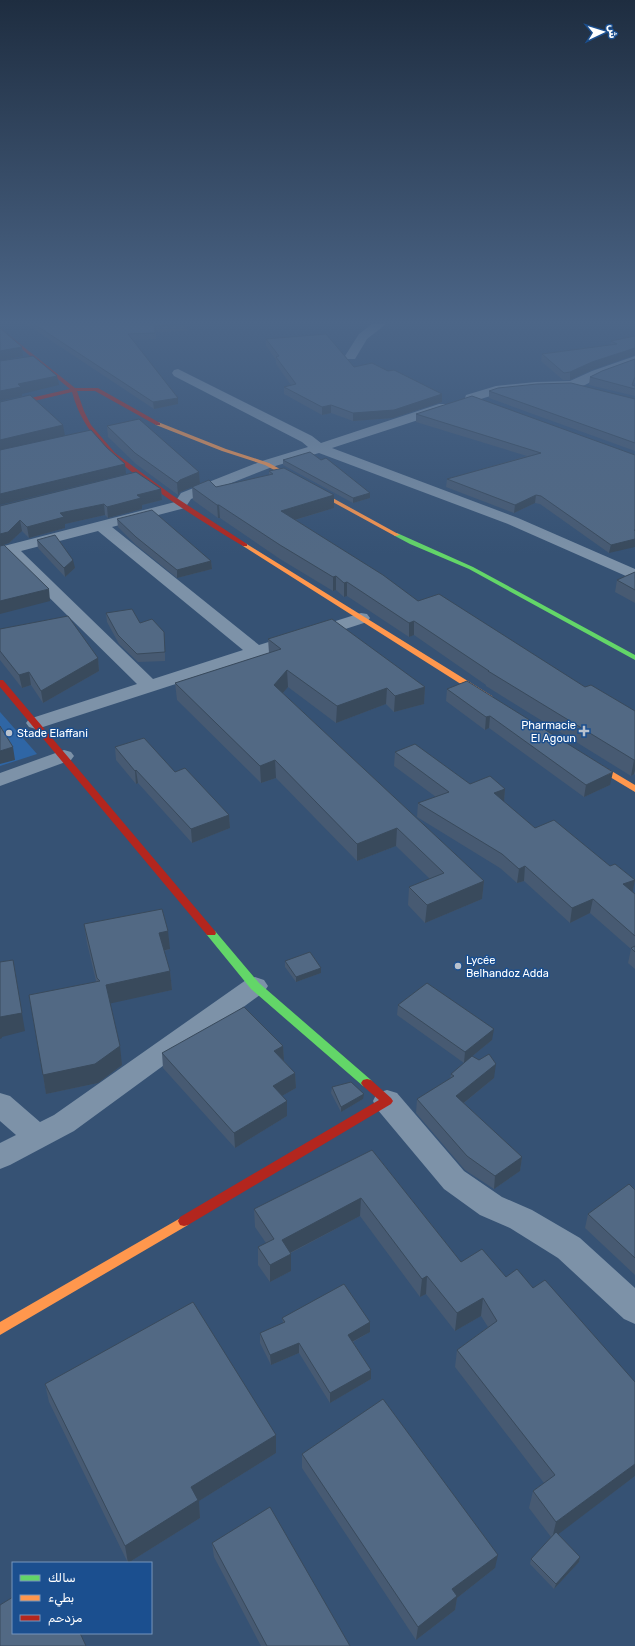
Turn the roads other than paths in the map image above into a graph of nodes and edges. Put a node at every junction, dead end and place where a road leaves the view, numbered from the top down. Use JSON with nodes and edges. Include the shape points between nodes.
{"nodes":[{"id":1,"x":27,"y":401,"type":"edge"},
{"id":2,"x":76,"y":401,"type":"edge"},
{"id":3,"x":119,"y":401,"type":"edge"},
{"id":4,"x":232,"y":401,"type":"edge"},
{"id":5,"x":462,"y":401,"type":"edge"},
{"id":6,"x":479,"y":401,"type":"edge"},
{"id":7,"x":493,"y":406,"type":"edge"},
{"id":8,"x":0,"y":407,"type":"edge"},
{"id":9,"x":96,"y":434,"type":"junction"},
{"id":10,"x":82,"y":437,"type":"edge"},
{"id":11,"x":319,"y":448,"type":"junction"},
{"id":12,"x":267,"y":464,"type":"junction"},
{"id":13,"x":141,"y":476,"type":"junction"},
{"id":14,"x":126,"y":480,"type":"edge"},
{"id":15,"x":180,"y":504,"type":"junction"},
{"id":16,"x":101,"y":526,"type":"junction"},
{"id":17,"x":5,"y":551,"type":"edge"},
{"id":18,"x":635,"y":575,"type":"edge"},
{"id":19,"x":361,"y":618,"type":"junction"},
{"id":20,"x":256,"y":652,"type":"junction"},
{"id":21,"x":635,"y":658,"type":"edge"},
{"id":22,"x":0,"y":682,"type":"edge"},
{"id":23,"x":150,"y":686,"type":"junction"},
{"id":24,"x":495,"y":702,"type":"edge"},
{"id":25,"x":36,"y":723,"type":"junction"},
{"id":26,"x":64,"y":756,"type":"junction"},
{"id":27,"x":582,"y":756,"type":"edge"},
{"id":28,"x":0,"y":780,"type":"edge"},
{"id":29,"x":635,"y":789,"type":"edge"},
{"id":30,"x":255,"y":986,"type":"junction"},
{"id":31,"x":387,"y":1101,"type":"junction"},
{"id":32,"x":0,"y":1104,"type":"edge"},
{"id":33,"x":37,"y":1137,"type":"junction"},
{"id":34,"x":0,"y":1157,"type":"edge"},
{"id":35,"x":635,"y":1309,"type":"edge"},
{"id":36,"x":0,"y":1329,"type":"edge"}],
"edges":[{"from":1,"to":8,"type":"street"},
{"from":2,"to":9,"type":"street"},
{"from":3,"to":12,"type":"street","via":[[168,429]]},
{"from":4,"to":11,"type":"street","via":[[307,439]]},
{"from":5,"to":11,"type":"street"},
{"from":6,"to":7,"type":"street"},
{"from":9,"to":10,"type":"street"},
{"from":9,"to":13,"type":"street","via":[[118,459]]},
{"from":11,"to":12,"type":"street"},
{"from":11,"to":18,"type":"street","via":[[513,521]]},
{"from":12,"to":15,"type":"street","via":[[186,496]]},
{"from":12,"to":21,"type":"street","via":[[412,543],[471,568]]},
{"from":13,"to":14,"type":"street"},
{"from":13,"to":15,"type":"street"},
{"from":15,"to":16,"type":"street"},
{"from":15,"to":19,"type":"street"},
{"from":16,"to":17,"type":"street"},
{"from":16,"to":20,"type":"street"},
{"from":17,"to":23,"type":"street"},
{"from":19,"to":20,"type":"street"},
{"from":19,"to":24,"type":"street"},
{"from":20,"to":23,"type":"street"},
{"from":22,"to":25,"type":"street"},
{"from":23,"to":25,"type":"street"},
{"from":25,"to":26,"type":"street"},
{"from":26,"to":28,"type":"street"},
{"from":26,"to":30,"type":"street"},
{"from":27,"to":29,"type":"street"},
{"from":30,"to":31,"type":"street"},
{"from":30,"to":33,"type":"street","via":[[64,1123]]},
{"from":31,"to":35,"type":"street","via":[[454,1180],[491,1206],[521,1219],[569,1248]]},
{"from":31,"to":36,"type":"street"},
{"from":32,"to":33,"type":"street"},
{"from":33,"to":34,"type":"street"}]}
